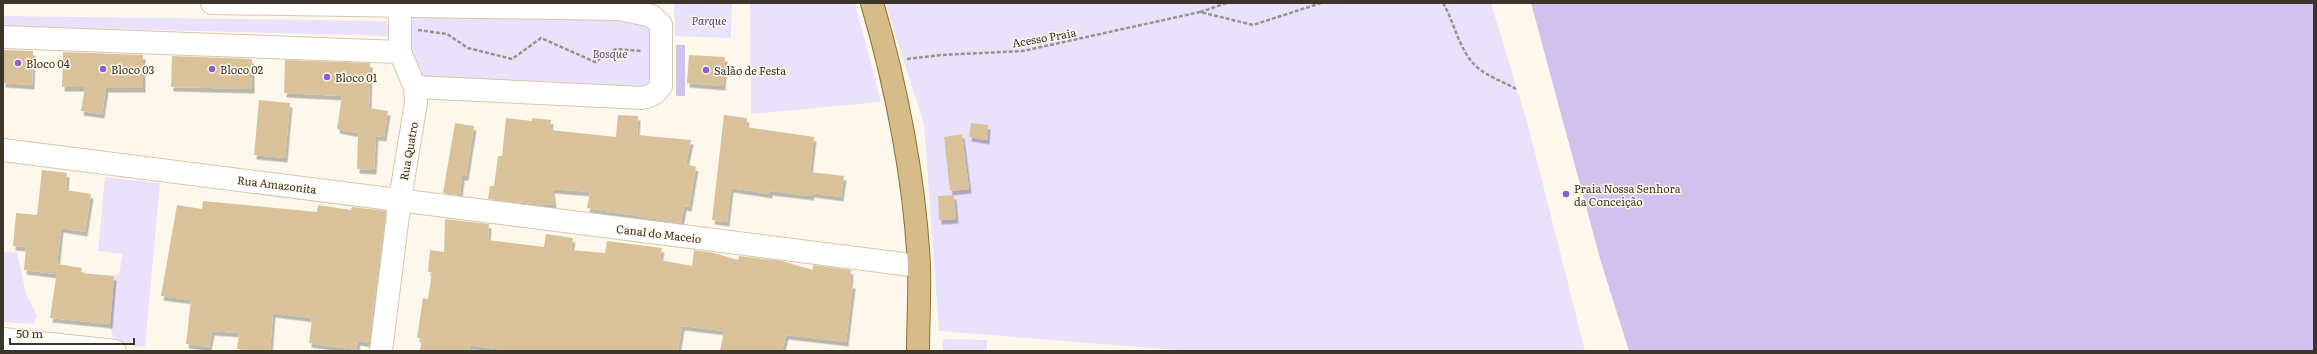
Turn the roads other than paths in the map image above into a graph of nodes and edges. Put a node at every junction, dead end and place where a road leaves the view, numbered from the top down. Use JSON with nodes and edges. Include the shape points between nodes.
{"nodes":[{"id":1,"x":212,"y":3,"type":"edge"},
{"id":2,"x":872,"y":3,"type":"edge"},
{"id":3,"x":400,"y":6,"type":"junction"},
{"id":4,"x":3,"y":37,"type":"edge"},
{"id":5,"x":400,"y":52,"type":"junction"},
{"id":6,"x":416,"y":95,"type":"junction"},
{"id":7,"x":3,"y":150,"type":"edge"},
{"id":8,"x":400,"y":199,"type":"junction"},
{"id":9,"x":918,"y":266,"type":"junction"},
{"id":10,"x":3,"y":339,"type":"edge"},
{"id":11,"x":115,"y":351,"type":"edge"},
{"id":12,"x":381,"y":351,"type":"edge"},
{"id":13,"x":918,"y":351,"type":"edge"}],
"edges":[{"from":1,"to":3,"type":"street"},
{"from":2,"to":9,"type":"main road","via":[[889,62],[912,192]]},
{"from":3,"to":5,"type":"street"},
{"from":3,"to":6,"type":"street","via":[[620,9],[652,16],[661,25],[661,86],[657,93],[642,98]]},
{"from":4,"to":5,"type":"street"},
{"from":5,"to":6,"type":"street"},
{"from":6,"to":8,"type":"street","name":"Rua Quatro"},
{"from":7,"to":8,"type":"street","name":"Rua Amazonita"},
{"from":8,"to":9,"type":"street","name":"Canal do Maceio"},
{"from":8,"to":12,"type":"street"},
{"from":9,"to":13,"type":"main road"},
{"from":10,"to":11,"type":"street"}]}
